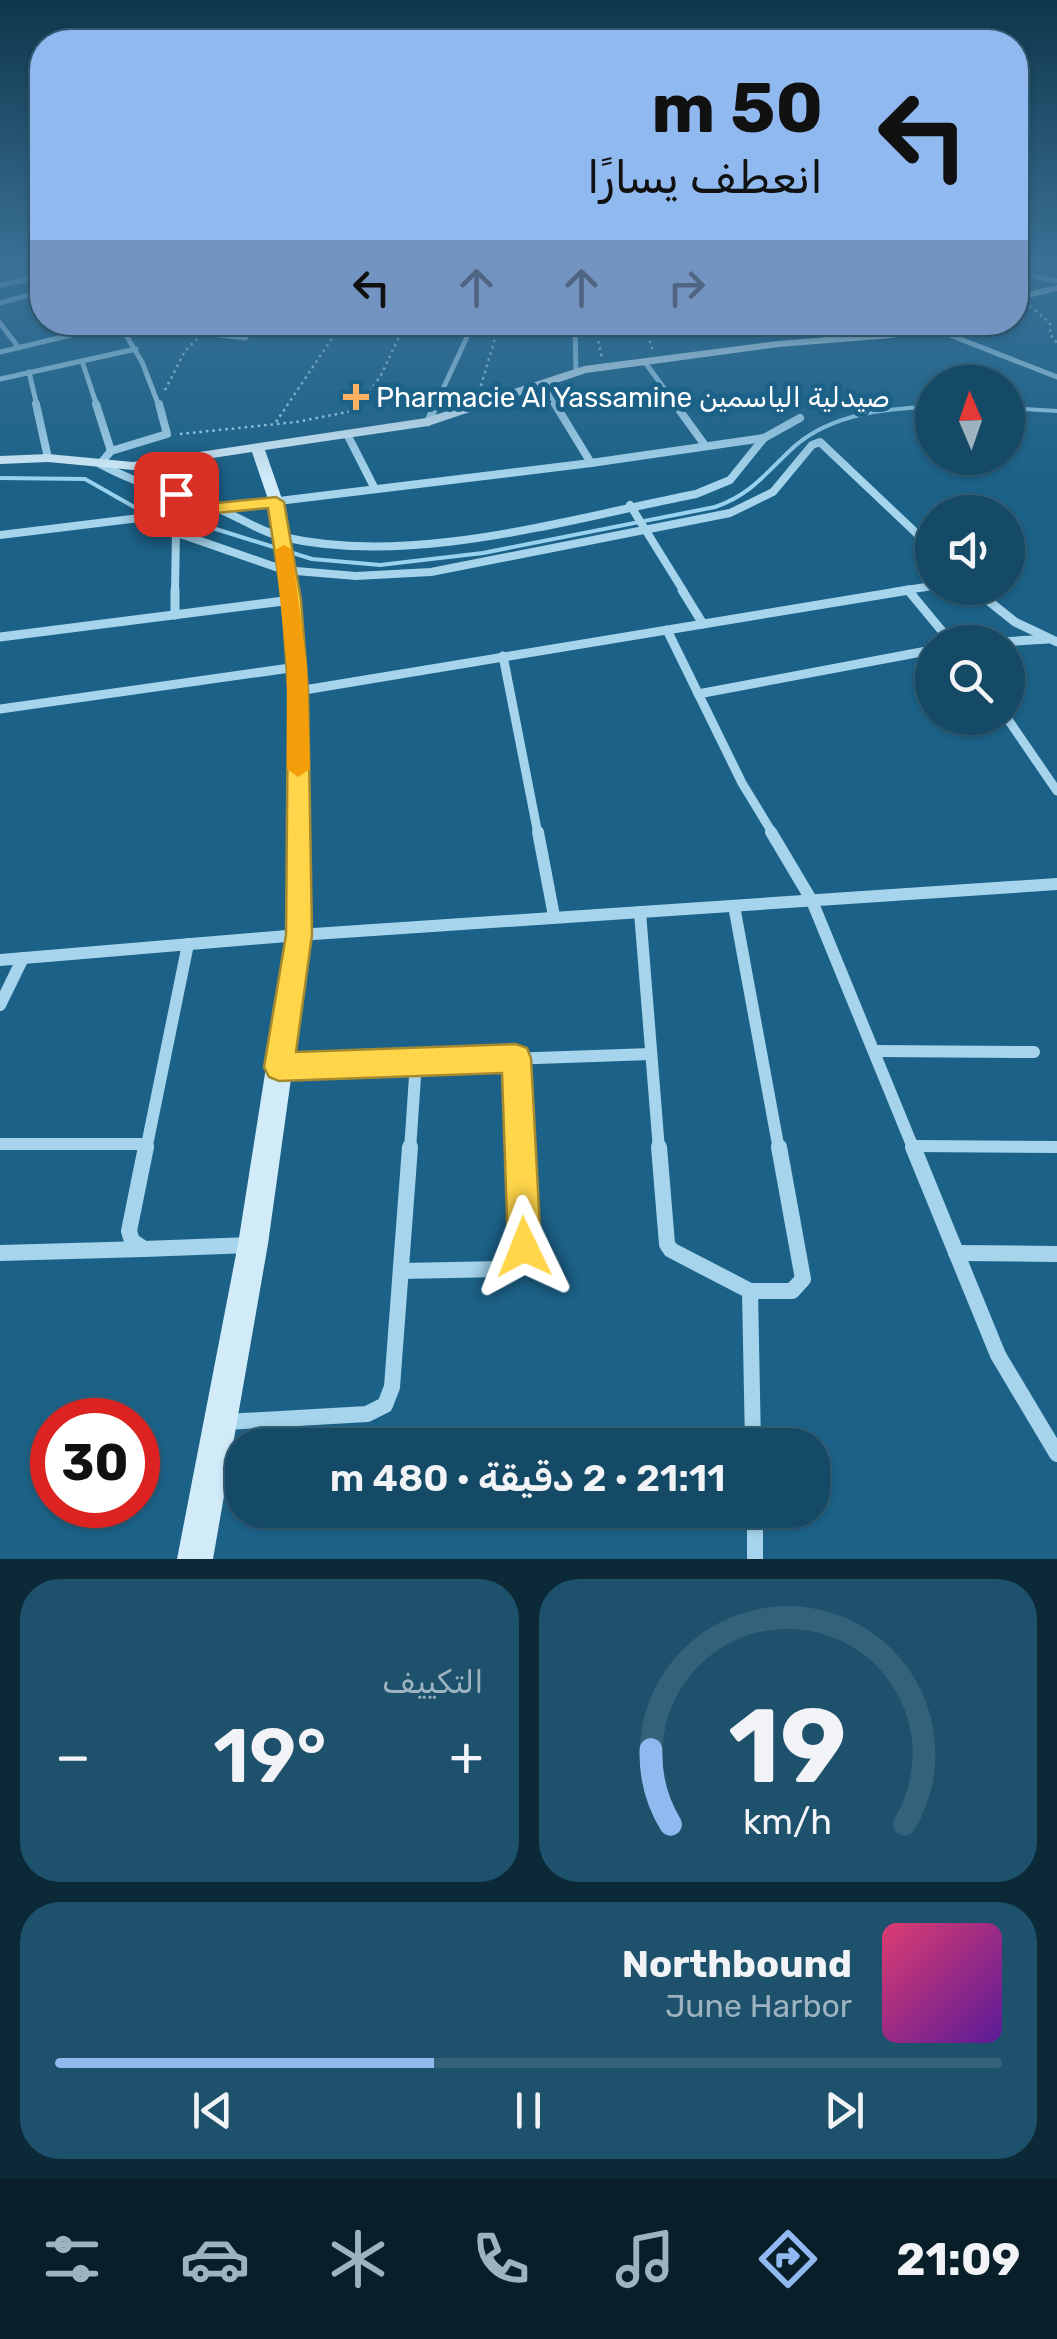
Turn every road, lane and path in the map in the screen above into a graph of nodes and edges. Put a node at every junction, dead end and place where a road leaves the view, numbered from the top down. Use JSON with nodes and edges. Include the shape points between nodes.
{"nodes":[{"id":1,"x":9,"y":335,"type":"edge"},
{"id":2,"x":72,"y":335,"type":"edge"},
{"id":3,"x":127,"y":335,"type":"edge"},
{"id":4,"x":202,"y":335,"type":"edge"},
{"id":5,"x":220,"y":335,"type":"edge"},
{"id":6,"x":247,"y":335,"type":"edge"},
{"id":7,"x":334,"y":335,"type":"edge"},
{"id":8,"x":399,"y":335,"type":"edge"},
{"id":9,"x":468,"y":335,"type":"edge"},
{"id":10,"x":495,"y":335,"type":"edge"},
{"id":11,"x":575,"y":335,"type":"edge"},
{"id":12,"x":597,"y":335,"type":"edge"},
{"id":13,"x":646,"y":335,"type":"edge"},
{"id":14,"x":825,"y":335,"type":"edge"},
{"id":15,"x":871,"y":335,"type":"edge"},
{"id":16,"x":950,"y":335,"type":"edge"},
{"id":17,"x":68,"y":336,"type":"joint"},
{"id":18,"x":836,"y":339,"type":"junction"},
{"id":19,"x":19,"y":348,"type":"junction"},
{"id":20,"x":136,"y":349,"type":"junction"},
{"id":21,"x":0,"y":352,"type":"edge"},
{"id":22,"x":82,"y":360,"type":"junction"},
{"id":23,"x":650,"y":360,"type":"junction"},
{"id":24,"x":605,"y":367,"type":"junction"},
{"id":25,"x":29,"y":372,"type":"junction"},
{"id":26,"x":576,"y":372,"type":"junction"},
{"id":27,"x":1057,"y":376,"type":"edge"},
{"id":28,"x":0,"y":379,"type":"edge"},
{"id":29,"x":543,"y":383,"type":"junction"},
{"id":30,"x":160,"y":402,"type":"junction"},
{"id":31,"x":477,"y":406,"type":"junction"},
{"id":32,"x":800,"y":418,"type":"dead end"},
{"id":33,"x":428,"y":422,"type":"junction"},
{"id":34,"x":274,"y":424,"type":"junction"},
{"id":35,"x":346,"y":434,"type":"junction"},
{"id":36,"x":166,"y":436,"type":"junction"},
{"id":37,"x":764,"y":438,"type":"junction"},
{"id":38,"x":704,"y":444,"type":"junction"},
{"id":39,"x":257,"y":447,"type":"junction"},
{"id":40,"x":111,"y":452,"type":"junction"},
{"id":41,"x":48,"y":458,"type":"junction"},
{"id":42,"x":0,"y":460,"type":"edge"},
{"id":43,"x":591,"y":463,"type":"junction"},
{"id":44,"x":100,"y":464,"type":"junction"},
{"id":45,"x":375,"y":489,"type":"junction"},
{"id":46,"x":276,"y":502,"type":"junction"},
{"id":47,"x":216,"y":508,"type":"junction"},
{"id":48,"x":633,"y":509,"type":"junction"},
{"id":49,"x":137,"y":519,"type":"junction"},
{"id":50,"x":645,"y":529,"type":"junction"},
{"id":51,"x":176,"y":530,"type":"junction"},
{"id":52,"x":915,"y":532,"type":"edge"},
{"id":53,"x":0,"y":534,"type":"edge"},
{"id":54,"x":284,"y":554,"type":"junction"},
{"id":55,"x":915,"y":589,"type":"edge"},
{"id":56,"x":908,"y":590,"type":"junction"},
{"id":57,"x":292,"y":600,"type":"junction"},
{"id":58,"x":994,"y":605,"type":"edge"},
{"id":59,"x":175,"y":615,"type":"junction"},
{"id":60,"x":703,"y":624,"type":"junction"},
{"id":61,"x":938,"y":625,"type":"edge"},
{"id":62,"x":667,"y":630,"type":"junction"},
{"id":63,"x":0,"y":638,"type":"edge"},
{"id":64,"x":1053,"y":640,"type":"edge"},
{"id":65,"x":1025,"y":641,"type":"edge"},
{"id":66,"x":915,"y":653,"type":"edge"},
{"id":67,"x":503,"y":656,"type":"junction"},
{"id":68,"x":298,"y":679,"type":"junction"},
{"id":69,"x":698,"y":694,"type":"junction"},
{"id":70,"x":0,"y":709,"type":"edge"},
{"id":71,"x":1019,"y":735,"type":"edge"},
{"id":72,"x":1057,"y":791,"type":"edge"},
{"id":73,"x":1057,"y":884,"type":"edge"},
{"id":74,"x":812,"y":901,"type":"junction"},
{"id":75,"x":734,"y":906,"type":"junction"},
{"id":76,"x":640,"y":912,"type":"junction"},
{"id":77,"x":554,"y":916,"type":"junction"},
{"id":78,"x":299,"y":935,"type":"junction"},
{"id":79,"x":188,"y":944,"type":"junction"},
{"id":80,"x":23,"y":958,"type":"junction"},
{"id":81,"x":0,"y":960,"type":"edge"},
{"id":82,"x":0,"y":1005,"type":"edge"},
{"id":83,"x":874,"y":1051,"type":"junction"},
{"id":84,"x":1034,"y":1052,"type":"dead end"},
{"id":85,"x":651,"y":1054,"type":"junction"},
{"id":86,"x":516,"y":1058,"type":"junction"},
{"id":87,"x":416,"y":1062,"type":"junction"},
{"id":88,"x":279,"y":1067,"type":"junction"},
{"id":89,"x":0,"y":1144,"type":"edge"},
{"id":90,"x":145,"y":1144,"type":"junction"},
{"id":91,"x":913,"y":1146,"type":"junction"},
{"id":92,"x":1057,"y":1146,"type":"edge"},
{"id":93,"x":253,"y":1244,"type":"junction"},
{"id":94,"x":144,"y":1249,"type":"junction"},
{"id":95,"x":0,"y":1253,"type":"edge"},
{"id":96,"x":956,"y":1253,"type":"junction"},
{"id":97,"x":1057,"y":1254,"type":"edge"},
{"id":98,"x":401,"y":1271,"type":"junction"},
{"id":99,"x":750,"y":1291,"type":"junction"},
{"id":100,"x":220,"y":1423,"type":"junction"},
{"id":101,"x":753,"y":1428,"type":"edge"},
{"id":102,"x":1057,"y":1454,"type":"edge"},
{"id":103,"x":755,"y":1528,"type":"edge"},
{"id":104,"x":195,"y":1559,"type":"edge"},
{"id":105,"x":756,"y":1559,"type":"edge"}],
"edges":[{"from":1,"to":19,"type":"street"},
{"from":2,"to":17,"type":"street"},
{"from":3,"to":20,"type":"street"},
{"from":4,"to":30,"type":"path","via":[[185,351]]},
{"from":5,"to":6,"type":"street"},
{"from":7,"to":34,"type":"path"},
{"from":8,"to":34,"type":"path","via":[[361,408]]},
{"from":9,"to":33,"type":"street"},
{"from":10,"to":31,"type":"path"},
{"from":11,"to":26,"type":"street"},
{"from":12,"to":24,"type":"path"},
{"from":13,"to":23,"type":"path"},
{"from":14,"to":18,"type":"street"},
{"from":15,"to":18,"type":"street"},
{"from":16,"to":27,"type":"street"},
{"from":17,"to":19,"type":"street"},
{"from":18,"to":23,"type":"street"},
{"from":19,"to":21,"type":"street"},
{"from":20,"to":22,"type":"street"},
{"from":20,"to":30,"type":"street"},
{"from":22,"to":25,"type":"street"},
{"from":22,"to":40,"type":"street"},
{"from":23,"to":24,"type":"street"},
{"from":23,"to":38,"type":"street"},
{"from":24,"to":26,"type":"street"},
{"from":25,"to":28,"type":"street"},
{"from":25,"to":41,"type":"street"},
{"from":26,"to":29,"type":"street"},
{"from":29,"to":31,"type":"street"},
{"from":29,"to":43,"type":"street"},
{"from":30,"to":36,"type":"street"},
{"from":31,"to":33,"type":"street"},
{"from":32,"to":37,"type":"street"},
{"from":33,"to":35,"type":"street"},
{"from":34,"to":36,"type":"path"},
{"from":35,"to":39,"type":"street"},
{"from":35,"to":45,"type":"street"},
{"from":36,"to":40,"type":"street"},
{"from":37,"to":38,"type":"street"},
{"from":37,"to":48,"type":"street","via":[[740,472],[717,486]]},
{"from":38,"to":43,"type":"street"},
{"from":39,"to":44,"type":"street","via":[[133,466]]},
{"from":39,"to":46,"type":"street"},
{"from":40,"to":44,"type":"street"},
{"from":41,"to":42,"type":"street"},
{"from":41,"to":44,"type":"street"},
{"from":43,"to":45,"type":"street"},
{"from":44,"to":47,"type":"street","via":[[136,484]]},
{"from":45,"to":46,"type":"street"},
{"from":46,"to":47,"type":"street"},
{"from":46,"to":54,"type":"street"},
{"from":47,"to":49,"type":"street"},
{"from":47,"to":54,"type":"street"},
{"from":48,"to":50,"type":"street"},
{"from":48,"to":54,"type":"street","via":[[407,547]]},
{"from":49,"to":51,"type":"street"},
{"from":49,"to":53,"type":"street"},
{"from":50,"to":52,"type":"street","via":[[757,502],[820,442]]},
{"from":50,"to":54,"type":"street","via":[[396,576]]},
{"from":50,"to":60,"type":"street"},
{"from":51,"to":54,"type":"street"},
{"from":51,"to":59,"type":"street"},
{"from":54,"to":57,"type":"street"},
{"from":55,"to":56,"type":"street"},
{"from":56,"to":60,"type":"street"},
{"from":56,"to":61,"type":"street"},
{"from":57,"to":59,"type":"street"},
{"from":57,"to":68,"type":"street"},
{"from":58,"to":64,"type":"street"},
{"from":59,"to":63,"type":"street"},
{"from":60,"to":62,"type":"street"},
{"from":62,"to":67,"type":"street"},
{"from":62,"to":69,"type":"street"},
{"from":64,"to":65,"type":"street"},
{"from":66,"to":69,"type":"street"},
{"from":67,"to":68,"type":"street"},
{"from":67,"to":77,"type":"street"},
{"from":68,"to":70,"type":"street"},
{"from":68,"to":78,"type":"street"},
{"from":69,"to":74,"type":"street"},
{"from":71,"to":72,"type":"street"},
{"from":73,"to":74,"type":"street"},
{"from":74,"to":75,"type":"street"},
{"from":74,"to":83,"type":"street"},
{"from":75,"to":76,"type":"street"},
{"from":75,"to":99,"type":"street","via":[[803,1279],[792,1291]]},
{"from":76,"to":77,"type":"street"},
{"from":76,"to":85,"type":"street"},
{"from":77,"to":78,"type":"street"},
{"from":78,"to":79,"type":"street"},
{"from":78,"to":88,"type":"street"},
{"from":79,"to":80,"type":"street"},
{"from":79,"to":90,"type":"street"},
{"from":80,"to":81,"type":"street"},
{"from":80,"to":82,"type":"street"},
{"from":83,"to":84,"type":"street"},
{"from":83,"to":91,"type":"street"},
{"from":85,"to":86,"type":"street"},
{"from":85,"to":99,"type":"street","via":[[667,1244]]},
{"from":86,"to":87,"type":"street"},
{"from":86,"to":98,"type":"street","via":[[524,1247],[516,1264]]},
{"from":87,"to":88,"type":"street"},
{"from":87,"to":98,"type":"street"},
{"from":88,"to":93,"type":"street"},
{"from":89,"to":90,"type":"street"},
{"from":90,"to":94,"type":"street","via":[[129,1232]]},
{"from":91,"to":92,"type":"street"},
{"from":91,"to":96,"type":"street"},
{"from":93,"to":94,"type":"street"},
{"from":93,"to":100,"type":"street"},
{"from":94,"to":95,"type":"street"},
{"from":96,"to":97,"type":"street"},
{"from":96,"to":102,"type":"street","via":[[998,1355]]},
{"from":98,"to":100,"type":"street","via":[[385,1405],[367,1414]]},
{"from":99,"to":101,"type":"street"},
{"from":100,"to":104,"type":"street"},
{"from":103,"to":105,"type":"street"}]}
